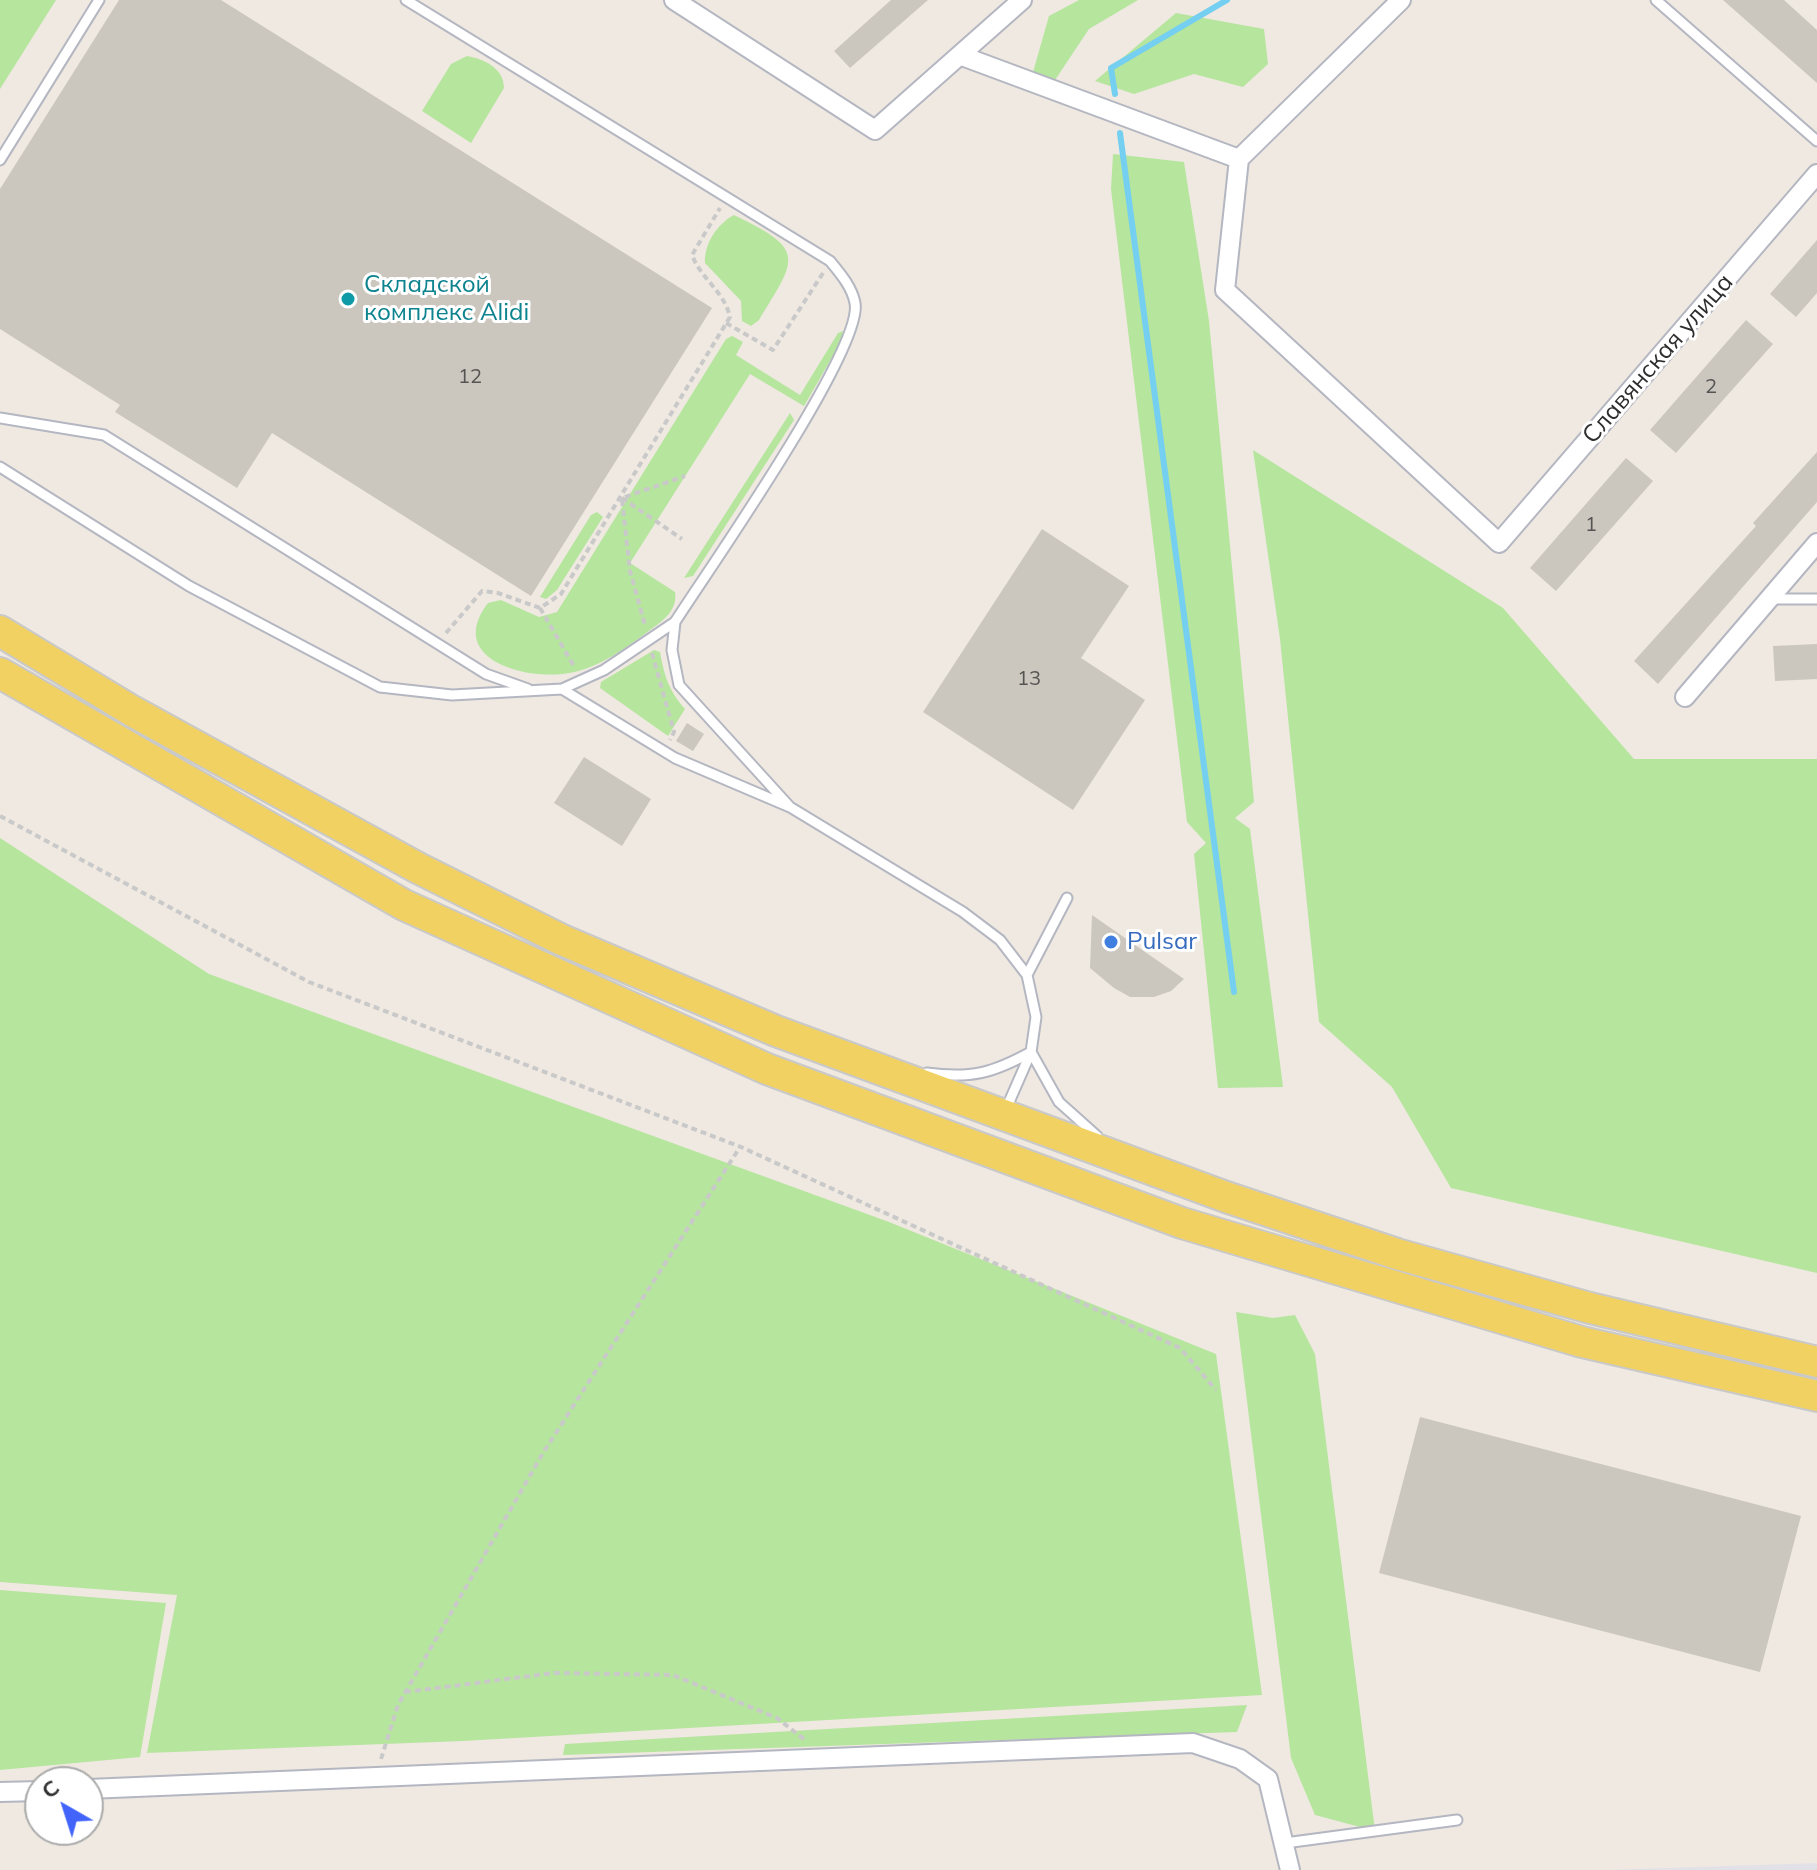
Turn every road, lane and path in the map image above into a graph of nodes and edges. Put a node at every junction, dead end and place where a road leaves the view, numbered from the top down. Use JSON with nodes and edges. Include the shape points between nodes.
{"nodes":[{"id":1,"x":99,"y":0,"type":"edge"},
{"id":2,"x":406,"y":0,"type":"edge"},
{"id":3,"x":674,"y":0,"type":"edge"},
{"id":4,"x":1022,"y":0,"type":"edge"},
{"id":5,"x":1401,"y":0,"type":"edge"},
{"id":6,"x":1656,"y":0,"type":"edge"},
{"id":7,"x":962,"y":56,"type":"junction"},
{"id":8,"x":1817,"y":141,"type":"edge"},
{"id":9,"x":1239,"y":159,"type":"junction"},
{"id":10,"x":0,"y":160,"type":"edge"},
{"id":11,"x":1817,"y":174,"type":"edge"},
{"id":12,"x":726,"y":197,"type":"junction"},
{"id":13,"x":830,"y":261,"type":"junction"},
{"id":14,"x":726,"y":323,"type":"junction"},
{"id":15,"x":0,"y":418,"type":"edge"},
{"id":16,"x":0,"y":467,"type":"edge"},
{"id":17,"x":685,"y":476,"type":"dead end"},
{"id":18,"x":622,"y":498,"type":"junction"},
{"id":19,"x":682,"y":539,"type":"dead end"},
{"id":20,"x":1817,"y":543,"type":"edge"},
{"id":21,"x":1769,"y":599,"type":"junction"},
{"id":22,"x":1817,"y":599,"type":"edge"},
{"id":23,"x":540,"y":608,"type":"junction"},
{"id":24,"x":675,"y":622,"type":"junction"},
{"id":25,"x":0,"y":631,"type":"edge"},
{"id":26,"x":437,"y":644,"type":"junction"},
{"id":27,"x":0,"y":673,"type":"edge"},
{"id":28,"x":582,"y":680,"type":"junction"},
{"id":29,"x":562,"y":689,"type":"junction"},
{"id":30,"x":532,"y":691,"type":"junction"},
{"id":31,"x":1685,"y":697,"type":"dead end"},
{"id":32,"x":790,"y":807,"type":"junction"},
{"id":33,"x":0,"y":816,"type":"edge"},
{"id":34,"x":1067,"y":898,"type":"dead end"},
{"id":35,"x":1027,"y":975,"type":"junction"},
{"id":36,"x":823,"y":1048,"type":"junction"},
{"id":37,"x":1031,"y":1052,"type":"junction"},
{"id":38,"x":1003,"y":1116,"type":"junction"},
{"id":39,"x":741,"y":1147,"type":"junction"},
{"id":40,"x":986,"y":1152,"type":"junction"},
{"id":41,"x":1226,"y":1197,"type":"junction"},
{"id":42,"x":1817,"y":1362,"type":"edge"},
{"id":43,"x":1216,"y":1390,"type":"dead end"},
{"id":44,"x":1817,"y":1396,"type":"edge"},
{"id":45,"x":405,"y":1692,"type":"junction"},
{"id":46,"x":803,"y":1759,"type":"junction"},
{"id":47,"x":375,"y":1777,"type":"junction"},
{"id":48,"x":104,"y":1788,"type":"edge"},
{"id":49,"x":24,"y":1791,"type":"edge"},
{"id":50,"x":0,"y":1792,"type":"edge"},
{"id":51,"x":1457,"y":1820,"type":"dead end"},
{"id":52,"x":1285,"y":1843,"type":"junction"},
{"id":53,"x":1290,"y":1870,"type":"edge"}],
"edges":[{"from":1,"to":10,"type":"lane"},
{"from":2,"to":12,"type":"lane"},
{"from":3,"to":7,"type":"street","via":[[875,130]]},
{"from":4,"to":7,"type":"street"},
{"from":5,"to":9,"type":"street"},
{"from":6,"to":8,"type":"lane"},
{"from":7,"to":9,"type":"street"},
{"from":9,"to":11,"type":"street","name":"Славянская улица","via":[[1225,290],[1499,543]]},
{"from":12,"to":13,"type":"lane"},
{"from":12,"to":14,"type":"path","via":[[692,255],[697,269],[727,303]]},
{"from":13,"to":14,"type":"path","via":[[773,350]]},
{"from":13,"to":24,"type":"lane","via":[[856,304],[851,336],[812,408]]},
{"from":14,"to":18,"type":"path"},
{"from":15,"to":26,"type":"lane","via":[[104,435]]},
{"from":16,"to":30,"type":"lane","via":[[189,586],[380,687],[452,695]]},
{"from":17,"to":18,"type":"path"},
{"from":18,"to":19,"type":"path"},
{"from":18,"to":23,"type":"path","via":[[561,594]]},
{"from":20,"to":21,"type":"street"},
{"from":21,"to":22,"type":"lane"},
{"from":21,"to":31,"type":"street"},
{"from":23,"to":26,"type":"path","via":[[482,591]]},
{"from":23,"to":28,"type":"path"},
{"from":24,"to":28,"type":"lane"},
{"from":24,"to":32,"type":"lane","via":[[672,650],[679,685]]},
{"from":25,"to":36,"type":"main road","via":[[132,711],[418,868],[562,940]]},
{"from":26,"to":30,"type":"lane","via":[[486,674]]},
{"from":27,"to":40,"type":"main road","via":[[404,905],[767,1069]]},
{"from":28,"to":29,"type":"lane"},
{"from":29,"to":30,"type":"lane"},
{"from":29,"to":32,"type":"lane","via":[[675,758]]},
{"from":32,"to":35,"type":"lane","via":[[963,912],[1000,940]]},
{"from":33,"to":39,"type":"path","via":[[309,982]]},
{"from":34,"to":35,"type":"lane"},
{"from":35,"to":37,"type":"lane","via":[[1036,1017]]},
{"from":36,"to":37,"type":"lane","via":[[960,1078],[998,1070]]},
{"from":36,"to":38,"type":"main road"},
{"from":37,"to":38,"type":"lane"},
{"from":37,"to":41,"type":"lane","via":[[1059,1102],[1102,1140]]},
{"from":38,"to":40,"type":"main road"},
{"from":38,"to":41,"type":"main road"},
{"from":39,"to":43,"type":"path","via":[[1180,1348]]},
{"from":39,"to":45,"type":"path","via":[[543,1453]]},
{"from":40,"to":44,"type":"main road","via":[[1182,1223],[1582,1342]]},
{"from":41,"to":42,"type":"main road","via":[[1546,1296]]},
{"from":45,"to":46,"type":"path","via":[[554,1673],[673,1675],[777,1718],[806,1741]]},
{"from":45,"to":47,"type":"path"},
{"from":46,"to":47,"type":"street"},
{"from":46,"to":52,"type":"street","via":[[1193,1743],[1240,1759],[1268,1779]]},
{"from":47,"to":48,"type":"street"},
{"from":49,"to":50,"type":"street"},
{"from":51,"to":52,"type":"lane"},
{"from":52,"to":53,"type":"street"}]}
